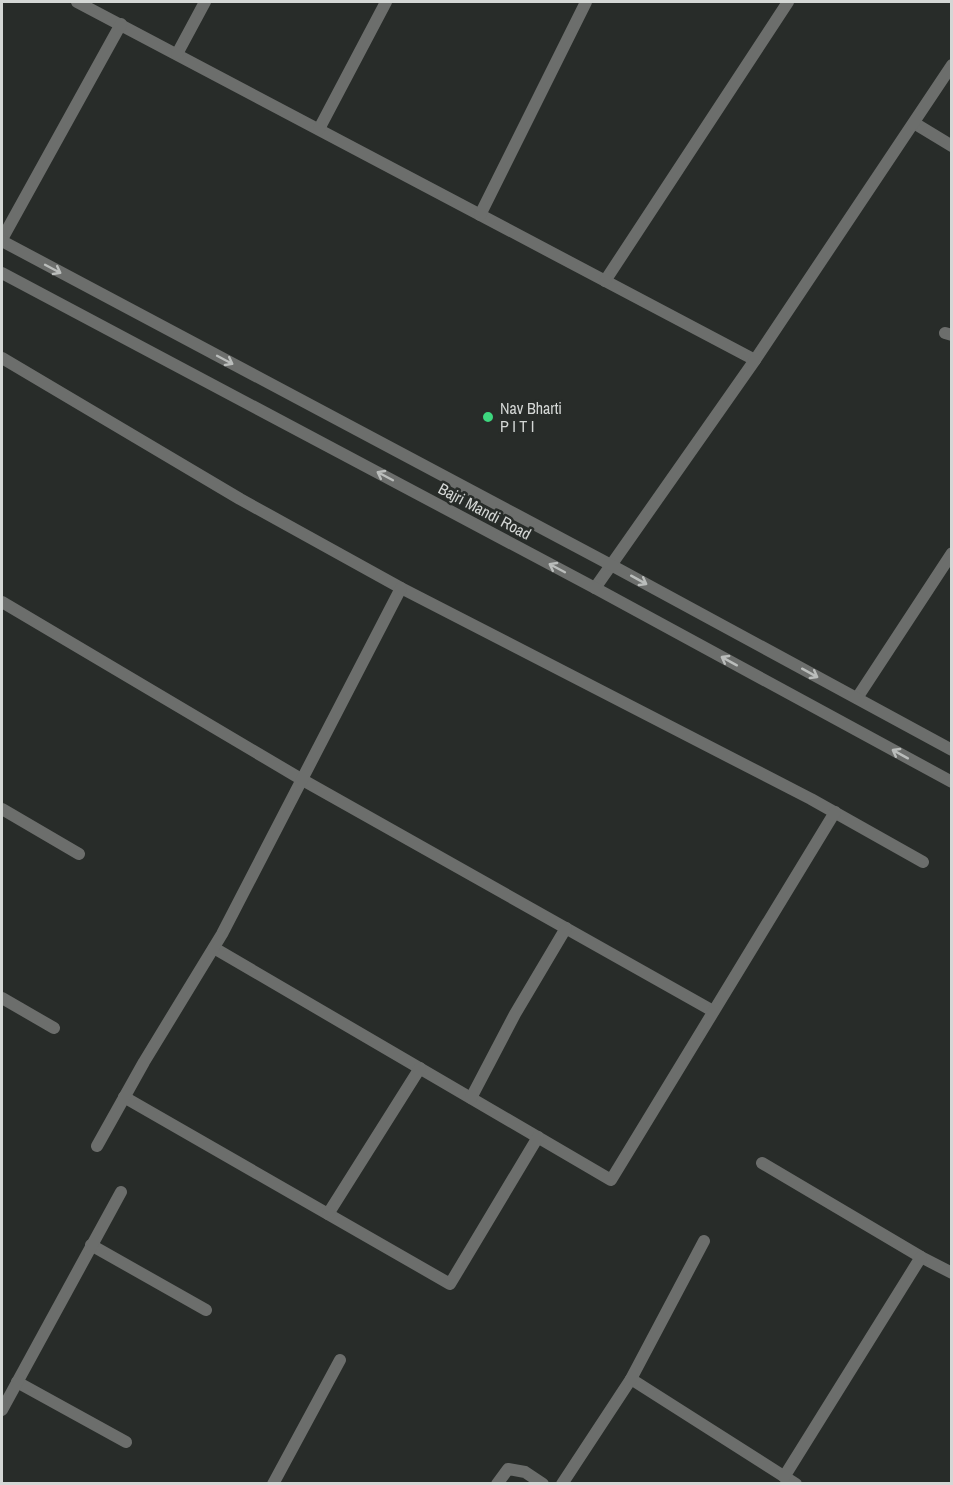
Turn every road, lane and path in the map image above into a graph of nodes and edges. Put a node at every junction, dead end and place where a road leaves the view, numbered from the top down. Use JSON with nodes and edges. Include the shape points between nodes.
{"nodes":[{"id":1,"x":77,"y":2,"type":"edge"},
{"id":2,"x":205,"y":2,"type":"edge"},
{"id":3,"x":386,"y":2,"type":"edge"},
{"id":4,"x":586,"y":2,"type":"edge"},
{"id":5,"x":788,"y":2,"type":"edge"},
{"id":6,"x":121,"y":24,"type":"junction"},
{"id":7,"x":177,"y":54,"type":"junction"},
{"id":8,"x":951,"y":65,"type":"edge"},
{"id":9,"x":914,"y":123,"type":"junction"},
{"id":10,"x":319,"y":129,"type":"junction"},
{"id":11,"x":951,"y":146,"type":"edge"},
{"id":12,"x":480,"y":214,"type":"junction"},
{"id":13,"x":2,"y":240,"type":"edge"},
{"id":14,"x":2,"y":273,"type":"edge"},
{"id":15,"x":605,"y":280,"type":"junction"},
{"id":16,"x":2,"y":358,"type":"edge"},
{"id":17,"x":755,"y":360,"type":"junction"},
{"id":18,"x":951,"y":553,"type":"edge"},
{"id":19,"x":611,"y":565,"type":"junction"},
{"id":20,"x":401,"y":588,"type":"junction"},
{"id":21,"x":595,"y":588,"type":"junction"},
{"id":22,"x":2,"y":602,"type":"edge"},
{"id":23,"x":857,"y":698,"type":"junction"},
{"id":24,"x":951,"y":750,"type":"edge"},
{"id":25,"x":301,"y":779,"type":"junction"},
{"id":26,"x":951,"y":782,"type":"edge"},
{"id":27,"x":2,"y":809,"type":"edge"},
{"id":28,"x":834,"y":812,"type":"junction"},
{"id":29,"x":79,"y":854,"type":"dead end"},
{"id":30,"x":923,"y":862,"type":"dead end"},
{"id":31,"x":566,"y":928,"type":"junction"},
{"id":32,"x":214,"y":948,"type":"junction"},
{"id":33,"x":2,"y":998,"type":"edge"},
{"id":34,"x":713,"y":1011,"type":"junction"},
{"id":35,"x":54,"y":1028,"type":"dead end"},
{"id":36,"x":420,"y":1068,"type":"junction"},
{"id":37,"x":124,"y":1097,"type":"junction"},
{"id":38,"x":471,"y":1098,"type":"junction"},
{"id":39,"x":538,"y":1137,"type":"junction"},
{"id":40,"x":97,"y":1146,"type":"dead end"},
{"id":41,"x":762,"y":1162,"type":"dead end"},
{"id":42,"x":121,"y":1192,"type":"dead end"},
{"id":43,"x":328,"y":1214,"type":"junction"},
{"id":44,"x":704,"y":1241,"type":"dead end"},
{"id":45,"x":91,"y":1245,"type":"junction"},
{"id":46,"x":921,"y":1257,"type":"junction"},
{"id":47,"x":951,"y":1273,"type":"edge"},
{"id":48,"x":206,"y":1310,"type":"dead end"},
{"id":49,"x":340,"y":1360,"type":"dead end"},
{"id":50,"x":631,"y":1379,"type":"junction"},
{"id":51,"x":17,"y":1382,"type":"junction"},
{"id":52,"x":2,"y":1410,"type":"edge"},
{"id":53,"x":126,"y":1442,"type":"dead end"},
{"id":54,"x":784,"y":1477,"type":"junction"},
{"id":55,"x":273,"y":1484,"type":"edge"},
{"id":56,"x":497,"y":1484,"type":"edge"},
{"id":57,"x":543,"y":1484,"type":"edge"},
{"id":58,"x":562,"y":1484,"type":"edge"},
{"id":59,"x":796,"y":1484,"type":"edge"}],
"edges":[{"from":1,"to":6,"type":"street"},
{"from":2,"to":7,"type":"street"},
{"from":3,"to":10,"type":"street"},
{"from":4,"to":12,"type":"street"},
{"from":5,"to":15,"type":"street"},
{"from":6,"to":7,"type":"street"},
{"from":6,"to":13,"type":"street"},
{"from":7,"to":10,"type":"street"},
{"from":8,"to":9,"type":"street"},
{"from":9,"to":11,"type":"street"},
{"from":9,"to":17,"type":"street"},
{"from":10,"to":12,"type":"street"},
{"from":12,"to":15,"type":"street"},
{"from":13,"to":19,"type":"street","one_way":true},
{"from":21,"to":14,"type":"street","name":"Bajri Mandi Road","one_way":true},
{"from":15,"to":17,"type":"street"},
{"from":16,"to":20,"type":"street","via":[[240,499]]},
{"from":17,"to":19,"type":"street"},
{"from":18,"to":23,"type":"street"},
{"from":19,"to":21,"type":"street"},
{"from":19,"to":23,"type":"street","one_way":true},
{"from":20,"to":25,"type":"street"},
{"from":20,"to":28,"type":"street"},
{"from":26,"to":21,"type":"street","name":"Bajri Mandi Road","one_way":true},
{"from":22,"to":25,"type":"street"},
{"from":23,"to":24,"type":"street"},
{"from":25,"to":31,"type":"street"},
{"from":25,"to":32,"type":"street"},
{"from":27,"to":29,"type":"street"},
{"from":28,"to":30,"type":"street"},
{"from":28,"to":34,"type":"street"},
{"from":31,"to":34,"type":"street"},
{"from":31,"to":38,"type":"street"},
{"from":32,"to":36,"type":"street"},
{"from":32,"to":37,"type":"street"},
{"from":33,"to":35,"type":"street"},
{"from":34,"to":39,"type":"street","via":[[611,1180]]},
{"from":36,"to":38,"type":"street"},
{"from":36,"to":43,"type":"street"},
{"from":37,"to":40,"type":"street"},
{"from":37,"to":43,"type":"street"},
{"from":38,"to":39,"type":"street"},
{"from":39,"to":43,"type":"street","via":[[450,1284]]},
{"from":41,"to":46,"type":"street"},
{"from":42,"to":45,"type":"street"},
{"from":44,"to":50,"type":"street"},
{"from":45,"to":48,"type":"street"},
{"from":45,"to":51,"type":"street"},
{"from":46,"to":47,"type":"street"},
{"from":46,"to":54,"type":"street"},
{"from":49,"to":55,"type":"street"},
{"from":50,"to":54,"type":"street"},
{"from":50,"to":58,"type":"street"},
{"from":51,"to":52,"type":"street"},
{"from":51,"to":53,"type":"street"},
{"from":54,"to":59,"type":"street"},
{"from":56,"to":57,"type":"street","via":[[508,1470],[525,1472]]}]}
